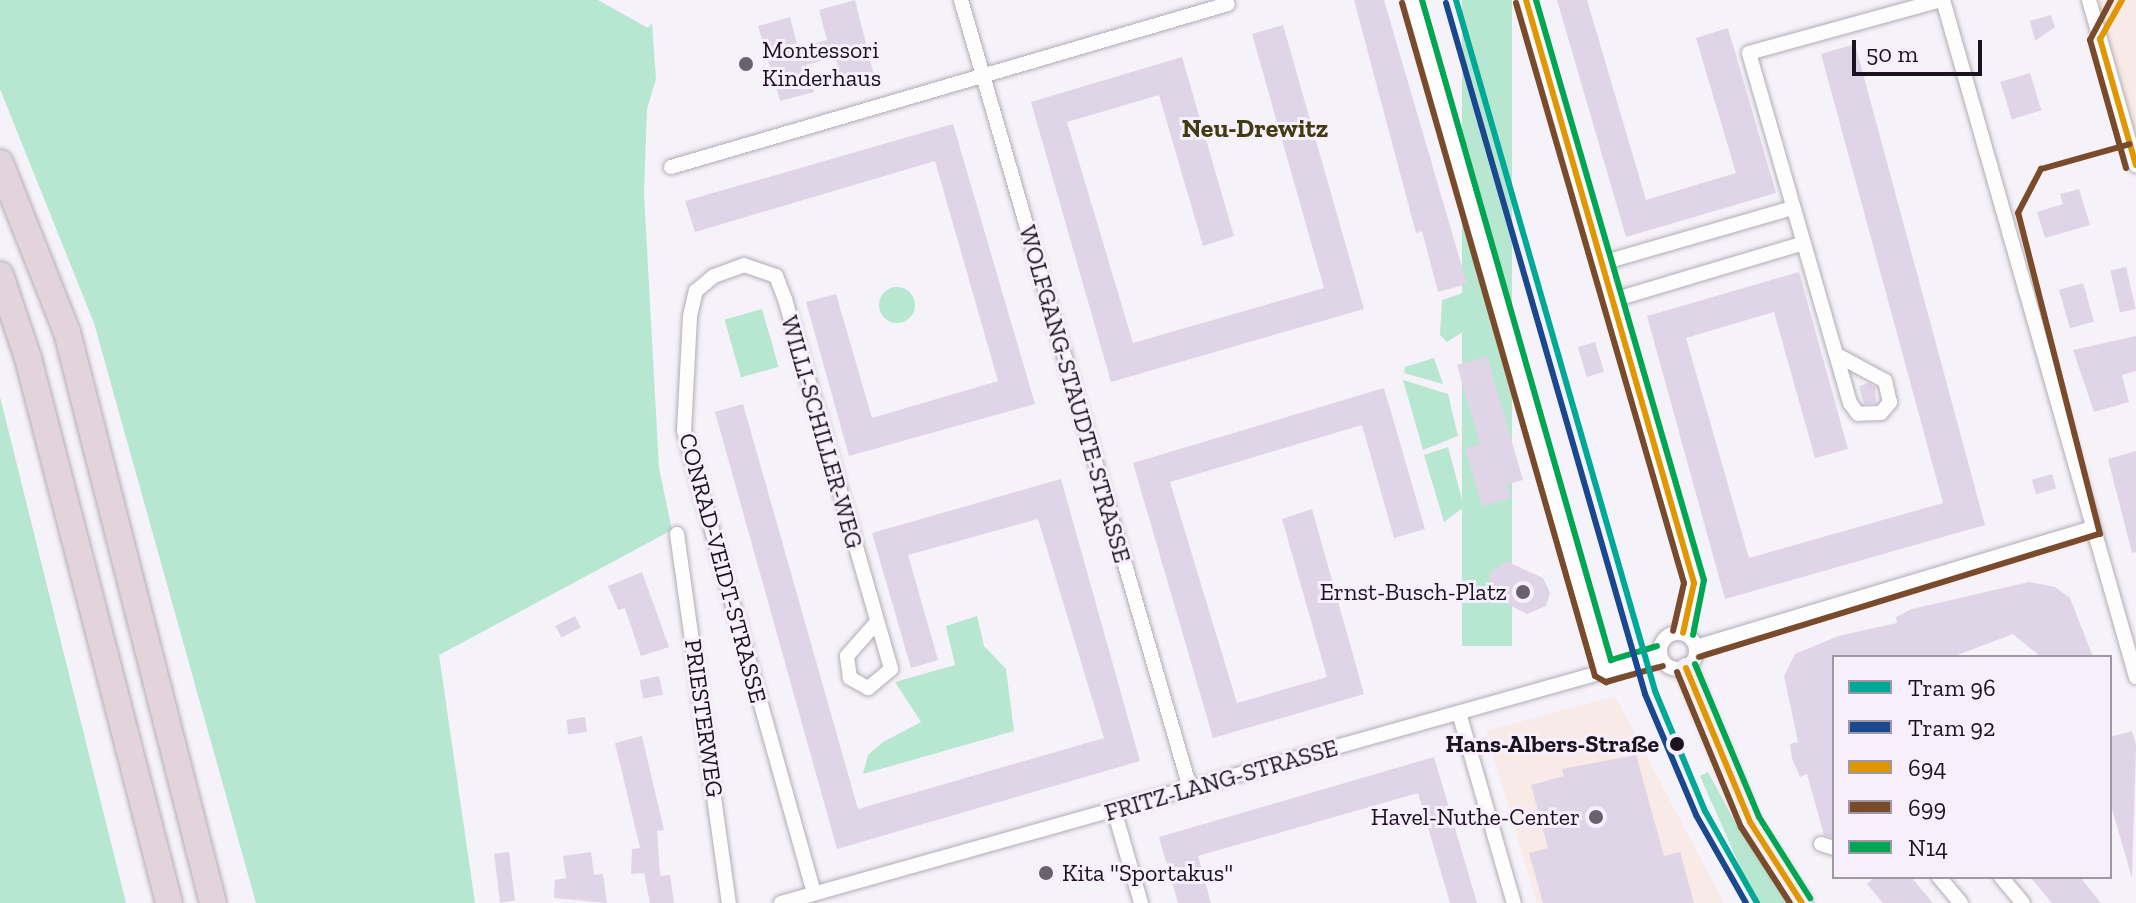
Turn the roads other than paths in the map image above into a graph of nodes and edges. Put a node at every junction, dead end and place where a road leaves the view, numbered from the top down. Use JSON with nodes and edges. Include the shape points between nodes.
{"nodes":[{"id":1,"x":961,"y":0,"type":"edge"},
{"id":2,"x":1412,"y":0,"type":"edge"},
{"id":3,"x":1526,"y":0,"type":"edge"},
{"id":4,"x":1942,"y":0,"type":"edge"},
{"id":5,"x":2089,"y":0,"type":"edge"},
{"id":6,"x":1228,"y":4,"type":"dead end"},
{"id":7,"x":983,"y":75,"type":"junction"},
{"id":8,"x":0,"y":163,"type":"edge"},
{"id":9,"x":2136,"y":165,"type":"edge"},
{"id":10,"x":671,"y":167,"type":"dead end"},
{"id":11,"x":1793,"y":208,"type":"junction"},
{"id":12,"x":1804,"y":243,"type":"junction"},
{"id":13,"x":1602,"y":263,"type":"junction"},
{"id":14,"x":744,"y":265,"type":"joint"},
{"id":15,"x":0,"y":275,"type":"edge"},
{"id":16,"x":1613,"y":300,"type":"junction"},
{"id":17,"x":1837,"y":355,"type":"junction"},
{"id":18,"x":2092,"y":528,"type":"junction"},
{"id":19,"x":677,"y":534,"type":"dead end"},
{"id":20,"x":877,"y":622,"type":"dead end"},
{"id":21,"x":1683,"y":633,"type":"junction"},
{"id":22,"x":1696,"y":647,"type":"junction"},
{"id":23,"x":1660,"y":656,"type":"junction"},
{"id":24,"x":1686,"y":668,"type":"junction"},
{"id":25,"x":1604,"y":672,"type":"junction"},
{"id":26,"x":2136,"y":677,"type":"edge"},
{"id":27,"x":1459,"y":713,"type":"junction"},
{"id":28,"x":1190,"y":788,"type":"junction"},
{"id":29,"x":1114,"y":810,"type":"junction"},
{"id":30,"x":1941,"y":879,"type":"edge"},
{"id":31,"x":2003,"y":879,"type":"edge"},
{"id":32,"x":814,"y":893,"type":"junction"},
{"id":33,"x":169,"y":903,"type":"edge"},
{"id":34,"x":213,"y":903,"type":"edge"},
{"id":35,"x":729,"y":903,"type":"edge"},
{"id":36,"x":781,"y":903,"type":"edge"},
{"id":37,"x":1141,"y":903,"type":"edge"},
{"id":38,"x":1514,"y":903,"type":"edge"},
{"id":39,"x":1802,"y":903,"type":"edge"},
{"id":40,"x":1961,"y":903,"type":"edge"},
{"id":41,"x":2023,"y":903,"type":"edge"}],
"edges":[{"from":1,"to":7,"type":"street","name":"WOLFGANG-STAUDTE-STRASSE"},
{"from":2,"to":25,"type":"street"},
{"from":3,"to":13,"type":"street"},
{"from":4,"to":11,"type":"street","via":[[1749,53]]},
{"from":4,"to":18,"type":"street","via":[[2002,190]]},
{"from":5,"to":9,"type":"street"},
{"from":6,"to":7,"type":"street"},
{"from":7,"to":10,"type":"street"},
{"from":7,"to":28,"type":"street","name":"WOLFGANG-STAUDTE-STRASSE"},
{"from":8,"to":34,"type":"highway","via":[[67,332]]},
{"from":11,"to":12,"type":"street"},
{"from":11,"to":13,"type":"street"},
{"from":12,"to":16,"type":"street"},
{"from":12,"to":17,"type":"street"},
{"from":13,"to":16,"type":"street"},
{"from":14,"to":20,"type":"street","name":"WILLI-SCHILLER-WEG","via":[[776,276],[785,299]]},
{"from":14,"to":32,"type":"street","name":"CONRAD-VEIDT-STRASSE","via":[[696,291],[684,431]]},
{"from":15,"to":33,"type":"highway","via":[[28,358]]},
{"from":16,"to":21,"type":"street","via":[[1694,583]]},
{"from":17,"to":17,"type":"street","via":[[1858,414],[1881,413],[1890,402],[1885,381]]},
{"from":18,"to":22,"type":"street"},
{"from":18,"to":26,"type":"street"},
{"from":19,"to":35,"type":"street","name":"PRIESTERWEG"},
{"from":21,"to":22,"type":"street"},
{"from":21,"to":23,"type":"street","via":[[1667,636]]},
{"from":22,"to":24,"type":"street"},
{"from":23,"to":24,"type":"street","via":[[1673,669]]},
{"from":23,"to":25,"type":"street","name":"FRITZ-LANG-STRASSE"},
{"from":24,"to":39,"type":"street","via":[[1750,822]]},
{"from":25,"to":27,"type":"street","name":"FRITZ-LANG-STRASSE"},
{"from":27,"to":28,"type":"street","name":"FRITZ-LANG-STRASSE"},
{"from":27,"to":38,"type":"street"},
{"from":28,"to":29,"type":"street","name":"FRITZ-LANG-STRASSE"},
{"from":29,"to":32,"type":"street","name":"FRITZ-LANG-STRASSE"},
{"from":29,"to":37,"type":"street"},
{"from":30,"to":40,"type":"street"},
{"from":31,"to":41,"type":"street"},
{"from":32,"to":36,"type":"street","name":"FRITZ-LANG-STRASSE"}]}
